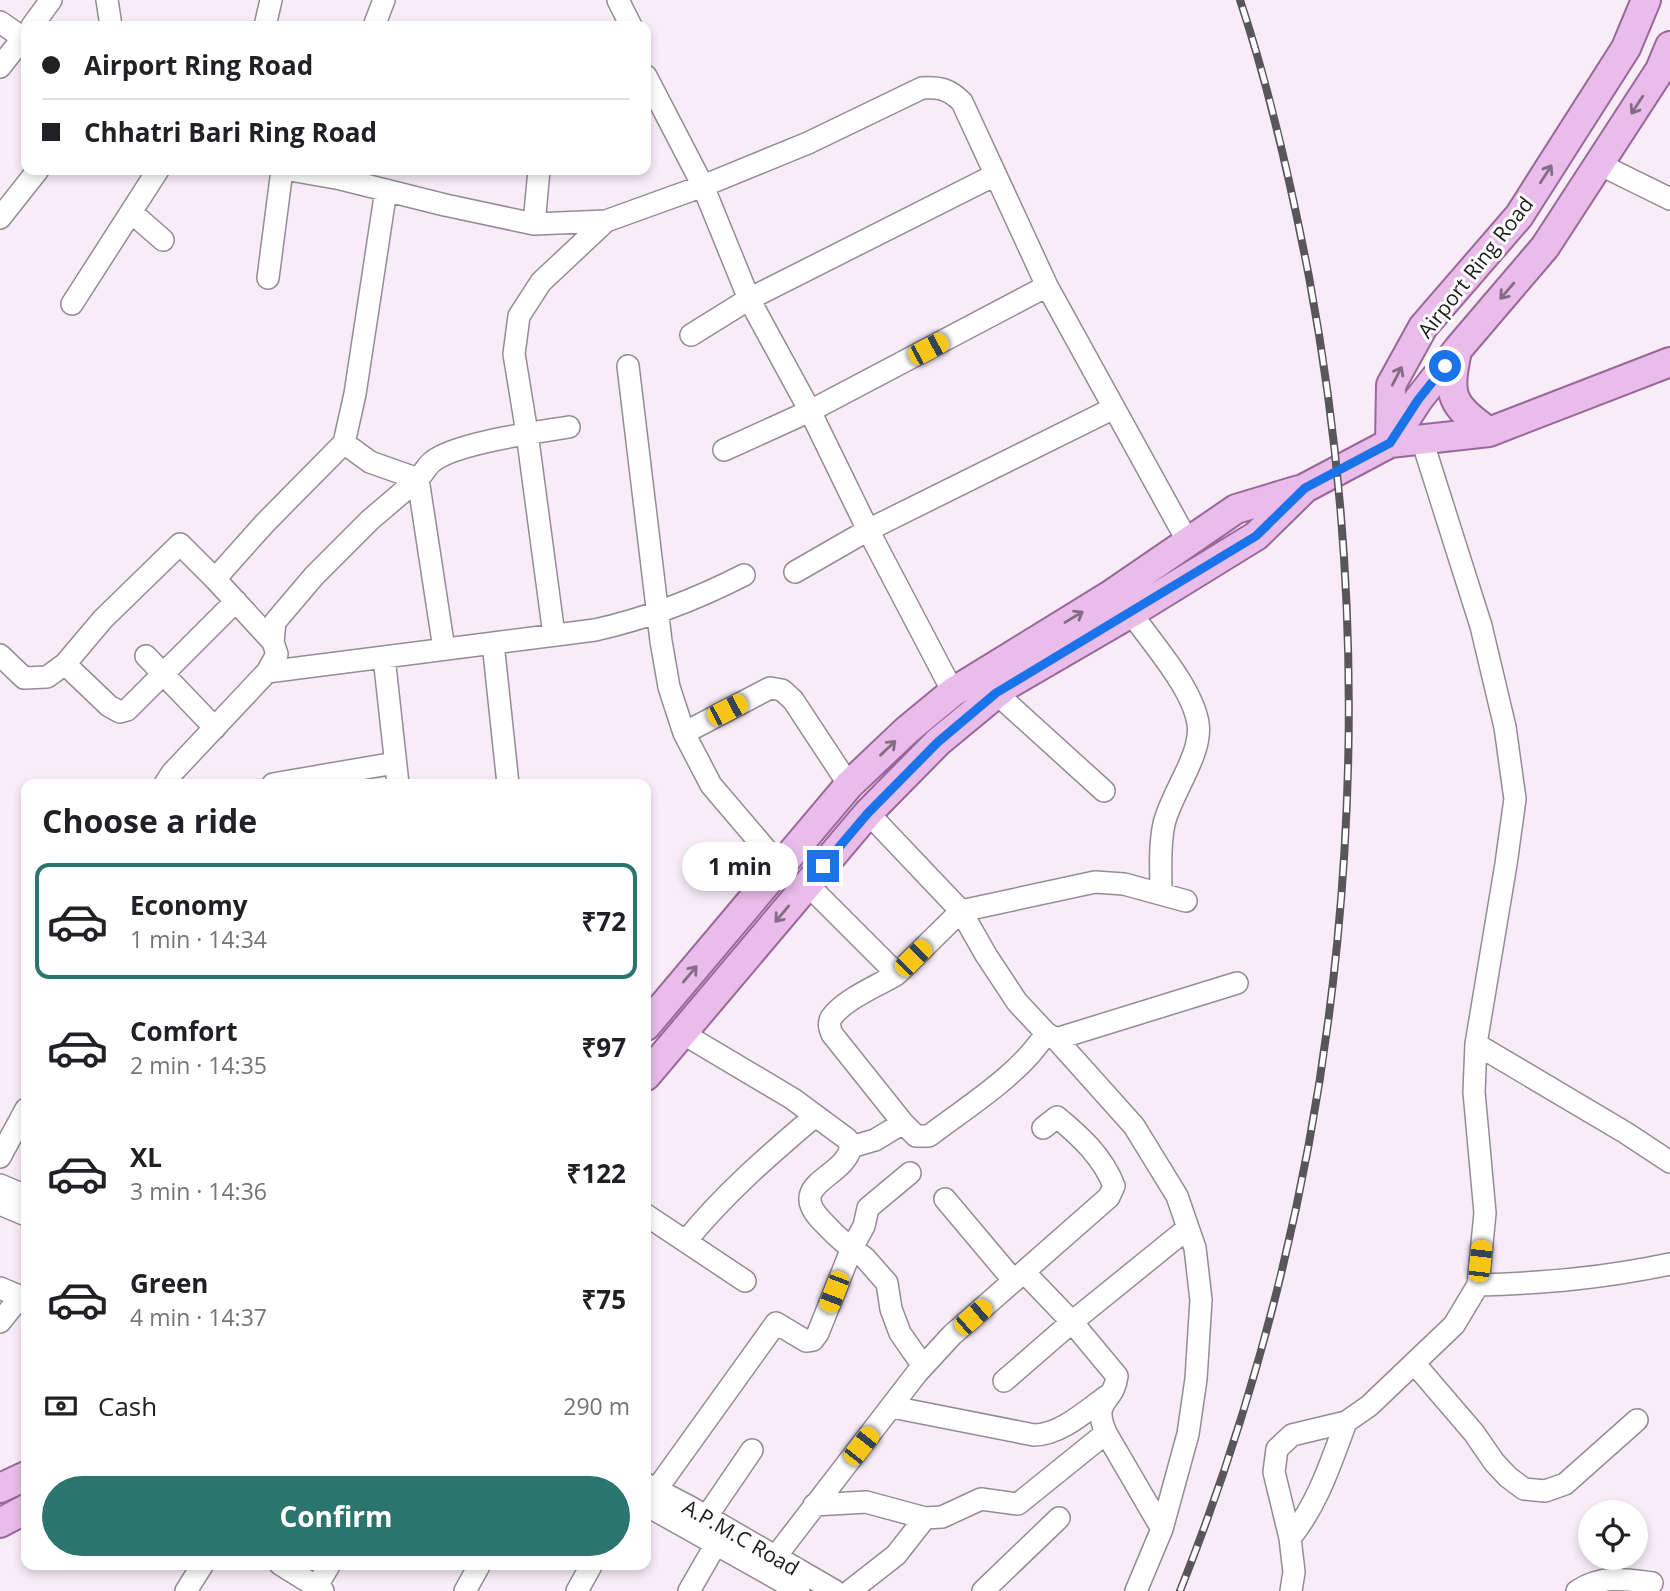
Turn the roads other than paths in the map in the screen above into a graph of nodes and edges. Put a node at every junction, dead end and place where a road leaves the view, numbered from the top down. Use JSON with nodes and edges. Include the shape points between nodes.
{"nodes":[{"id":1,"x":51,"y":0,"type":"edge"},
{"id":2,"x":107,"y":0,"type":"edge"},
{"id":3,"x":271,"y":0,"type":"edge"},
{"id":4,"x":384,"y":0,"type":"edge"},
{"id":5,"x":618,"y":0,"type":"edge"},
{"id":6,"x":1646,"y":0,"type":"edge"},
{"id":7,"x":37,"y":21,"type":"edge"},
{"id":8,"x":110,"y":21,"type":"edge"},
{"id":9,"x":266,"y":21,"type":"edge"},
{"id":10,"x":376,"y":21,"type":"edge"},
{"id":11,"x":628,"y":21,"type":"edge"},
{"id":12,"x":0,"y":22,"type":"edge"},
{"id":13,"x":21,"y":32,"type":"edge"},
{"id":14,"x":21,"y":42,"type":"edge"},
{"id":15,"x":1670,"y":46,"type":"edge"},
{"id":16,"x":0,"y":67,"type":"edge"},
{"id":17,"x":651,"y":86,"type":"edge"},
{"id":18,"x":1599,"y":164,"type":"junction"},
{"id":19,"x":34,"y":175,"type":"edge"},
{"id":20,"x":155,"y":175,"type":"edge"},
{"id":21,"x":281,"y":175,"type":"edge"},
{"id":22,"x":345,"y":175,"type":"edge"},
{"id":23,"x":539,"y":175,"type":"edge"},
{"id":24,"x":995,"y":175,"type":"junction"},
{"id":25,"x":703,"y":186,"type":"junction"},
{"id":26,"x":386,"y":190,"type":"junction"},
{"id":27,"x":1670,"y":199,"type":"edge"},
{"id":28,"x":131,"y":212,"type":"junction"},
{"id":29,"x":0,"y":218,"type":"edge"},
{"id":30,"x":606,"y":221,"type":"junction"},
{"id":31,"x":534,"y":224,"type":"junction"},
{"id":32,"x":163,"y":240,"type":"dead end"},
{"id":33,"x":268,"y":278,"type":"dead end"},
{"id":34,"x":1047,"y":286,"type":"junction"},
{"id":35,"x":750,"y":299,"type":"junction"},
{"id":36,"x":72,"y":304,"type":"dead end"},
{"id":37,"x":691,"y":335,"type":"dead end"},
{"id":38,"x":1458,"y":349,"type":"junction"},
{"id":39,"x":1670,"y":362,"type":"edge"},
{"id":40,"x":628,"y":366,"type":"dead end"},
{"id":41,"x":1114,"y":408,"type":"junction"},
{"id":42,"x":810,"y":411,"type":"junction"},
{"id":43,"x":569,"y":427,"type":"dead end"},
{"id":44,"x":1489,"y":432,"type":"junction"},
{"id":45,"x":527,"y":433,"type":"junction"},
{"id":46,"x":1422,"y":440,"type":"junction"},
{"id":47,"x":344,"y":443,"type":"junction"},
{"id":48,"x":1390,"y":443,"type":"junction"},
{"id":49,"x":724,"y":450,"type":"dead end"},
{"id":50,"x":418,"y":479,"type":"junction"},
{"id":51,"x":1305,"y":488,"type":"junction"},
{"id":52,"x":868,"y":530,"type":"junction"},
{"id":53,"x":1188,"y":542,"type":"junction"},
{"id":54,"x":795,"y":572,"type":"dead end"},
{"id":55,"x":744,"y":575,"type":"dead end"},
{"id":56,"x":215,"y":579,"type":"junction"},
{"id":57,"x":236,"y":601,"type":"junction"},
{"id":58,"x":658,"y":611,"type":"junction"},
{"id":59,"x":1131,"y":613,"type":"junction"},
{"id":60,"x":554,"y":635,"type":"junction"},
{"id":61,"x":273,"y":642,"type":"junction"},
{"id":62,"x":493,"y":643,"type":"junction"},
{"id":63,"x":444,"y":649,"type":"junction"},
{"id":64,"x":0,"y":655,"type":"edge"},
{"id":65,"x":146,"y":656,"type":"dead end"},
{"id":66,"x":384,"y":657,"type":"junction"},
{"id":67,"x":65,"y":664,"type":"junction"},
{"id":68,"x":267,"y":673,"type":"junction"},
{"id":69,"x":164,"y":674,"type":"junction"},
{"id":70,"x":953,"y":692,"type":"junction"},
{"id":71,"x":996,"y":693,"type":"junction"},
{"id":72,"x":215,"y":728,"type":"junction"},
{"id":73,"x":684,"y":733,"type":"junction"},
{"id":74,"x":396,"y":774,"type":"edge"},
{"id":75,"x":174,"y":779,"type":"edge"},
{"id":76,"x":333,"y":779,"type":"edge"},
{"id":77,"x":507,"y":779,"type":"edge"},
{"id":78,"x":849,"y":785,"type":"junction"},
{"id":79,"x":1104,"y":791,"type":"dead end"},
{"id":80,"x":868,"y":813,"type":"junction"},
{"id":81,"x":780,"y":866,"type":"junction"},
{"id":82,"x":807,"y":884,"type":"junction"},
{"id":83,"x":1161,"y":894,"type":"junction"},
{"id":84,"x":1186,"y":901,"type":"dead end"},
{"id":85,"x":961,"y":911,"type":"junction"},
{"id":86,"x":897,"y":974,"type":"junction"},
{"id":87,"x":1237,"y":983,"type":"dead end"},
{"id":88,"x":651,"y":1016,"type":"edge"},
{"id":89,"x":682,"y":1033,"type":"junction"},
{"id":90,"x":1051,"y":1036,"type":"junction"},
{"id":91,"x":1476,"y":1044,"type":"junction"},
{"id":92,"x":651,"y":1070,"type":"edge"},
{"id":93,"x":815,"y":1115,"type":"junction"},
{"id":94,"x":21,"y":1118,"type":"edge"},
{"id":95,"x":903,"y":1123,"type":"junction"},
{"id":96,"x":1043,"y":1128,"type":"dead end"},
{"id":97,"x":852,"y":1147,"type":"junction"},
{"id":98,"x":0,"y":1157,"type":"edge"},
{"id":99,"x":1670,"y":1163,"type":"edge"},
{"id":100,"x":910,"y":1173,"type":"dead end"},
{"id":101,"x":0,"y":1185,"type":"edge"},
{"id":102,"x":21,"y":1194,"type":"edge"},
{"id":103,"x":945,"y":1199,"type":"dead end"},
{"id":104,"x":0,"y":1204,"type":"edge"},
{"id":105,"x":21,"y":1213,"type":"edge"},
{"id":106,"x":651,"y":1218,"type":"edge"},
{"id":107,"x":1188,"y":1228,"type":"junction"},
{"id":108,"x":686,"y":1241,"type":"junction"},
{"id":109,"x":852,"y":1248,"type":"junction"},
{"id":110,"x":1670,"y":1264,"type":"edge"},
{"id":111,"x":1019,"y":1277,"type":"junction"},
{"id":112,"x":745,"y":1280,"type":"dead end"},
{"id":113,"x":1478,"y":1285,"type":"junction"},
{"id":114,"x":0,"y":1288,"type":"edge"},
{"id":115,"x":21,"y":1297,"type":"edge"},
{"id":116,"x":21,"y":1300,"type":"edge"},
{"id":117,"x":0,"y":1322,"type":"edge"},
{"id":118,"x":1072,"y":1322,"type":"junction"},
{"id":119,"x":1414,"y":1363,"type":"junction"},
{"id":120,"x":923,"y":1366,"type":"junction"},
{"id":121,"x":1004,"y":1381,"type":"dead end"},
{"id":122,"x":1108,"y":1396,"type":"junction"},
{"id":123,"x":892,"y":1407,"type":"junction"},
{"id":124,"x":1637,"y":1420,"type":"dead end"},
{"id":125,"x":1346,"y":1422,"type":"junction"},
{"id":126,"x":1105,"y":1433,"type":"junction"},
{"id":127,"x":752,"y":1450,"type":"dead end"},
{"id":128,"x":21,"y":1478,"type":"edge"},
{"id":129,"x":0,"y":1488,"type":"edge"},
{"id":130,"x":651,"y":1490,"type":"edge"},
{"id":131,"x":651,"y":1494,"type":"edge"},
{"id":132,"x":651,"y":1495,"type":"edge"},
{"id":133,"x":814,"y":1506,"type":"junction"},
{"id":134,"x":21,"y":1511,"type":"edge"},
{"id":135,"x":706,"y":1516,"type":"junction"},
{"id":136,"x":925,"y":1518,"type":"junction"},
{"id":137,"x":1059,"y":1518,"type":"dead end"},
{"id":138,"x":0,"y":1523,"type":"edge"},
{"id":139,"x":1162,"y":1529,"type":"junction"},
{"id":140,"x":1290,"y":1538,"type":"junction"},
{"id":141,"x":716,"y":1544,"type":"junction"},
{"id":142,"x":776,"y":1556,"type":"junction"},
{"id":143,"x":200,"y":1570,"type":"edge"},
{"id":144,"x":289,"y":1570,"type":"edge"},
{"id":145,"x":327,"y":1570,"type":"edge"},
{"id":146,"x":477,"y":1570,"type":"edge"},
{"id":147,"x":589,"y":1570,"type":"edge"},
{"id":148,"x":1652,"y":1583,"type":"dead end"},
{"id":149,"x":318,"y":1590,"type":"edge"},
{"id":150,"x":186,"y":1591,"type":"edge"},
{"id":151,"x":465,"y":1591,"type":"edge"},
{"id":152,"x":578,"y":1591,"type":"edge"},
{"id":153,"x":690,"y":1591,"type":"edge"},
{"id":154,"x":799,"y":1591,"type":"edge"},
{"id":155,"x":835,"y":1591,"type":"edge"},
{"id":156,"x":849,"y":1591,"type":"edge"},
{"id":157,"x":983,"y":1591,"type":"edge"},
{"id":158,"x":1136,"y":1591,"type":"edge"},
{"id":159,"x":1291,"y":1591,"type":"edge"},
{"id":160,"x":1577,"y":1591,"type":"edge"}],
"edges":[{"from":1,"to":7,"type":"street"},
{"from":2,"to":8,"type":"street"},
{"from":3,"to":9,"type":"street"},
{"from":4,"to":10,"type":"street"},
{"from":5,"to":11,"type":"street"},
{"from":48,"to":6,"type":"main road","name":"Airport Ring Road","one_way":true,"via":[[1391,385],[1423,327],[1519,216],[1626,48]]},
{"from":12,"to":13,"type":"street"},
{"from":14,"to":16,"type":"street"},
{"from":15,"to":18,"type":"main road","name":"Airport Ring Road","one_way":true,"via":[[1660,70]]},
{"from":17,"to":25,"type":"street"},
{"from":18,"to":27,"type":"street"},
{"from":18,"to":38,"type":"main road","name":"Airport Ring Road","one_way":true,"via":[[1545,247]]},
{"from":19,"to":29,"type":"street"},
{"from":20,"to":28,"type":"street"},
{"from":21,"to":33,"type":"street"},
{"from":22,"to":26,"type":"street"},
{"from":23,"to":31,"type":"street"},
{"from":24,"to":25,"type":"street","via":[[962,102],[938,87],[922,88],[808,143]]},
{"from":24,"to":34,"type":"street"},
{"from":24,"to":35,"type":"street"},
{"from":25,"to":30,"type":"street"},
{"from":25,"to":35,"type":"street"},
{"from":26,"to":31,"type":"street"},
{"from":26,"to":47,"type":"street"},
{"from":28,"to":32,"type":"street"},
{"from":28,"to":36,"type":"street"},
{"from":30,"to":31,"type":"street"},
{"from":30,"to":45,"type":"street","via":[[541,282],[519,316],[514,355]]},
{"from":34,"to":41,"type":"street"},
{"from":34,"to":42,"type":"street"},
{"from":35,"to":37,"type":"street"},
{"from":35,"to":42,"type":"street"},
{"from":38,"to":44,"type":"main road","name":"Airport Ring Road","via":[[1452,394],[1466,416]]},
{"from":38,"to":48,"type":"main road","name":"Airport Ring Road"},
{"from":39,"to":44,"type":"main road"},
{"from":40,"to":58,"type":"street"},
{"from":41,"to":52,"type":"street"},
{"from":41,"to":53,"type":"street"},
{"from":42,"to":49,"type":"street"},
{"from":42,"to":52,"type":"street"},
{"from":43,"to":45,"type":"street"},
{"from":44,"to":46,"type":"main road"},
{"from":45,"to":50,"type":"street","via":[[449,451],[431,462]]},
{"from":45,"to":60,"type":"street"},
{"from":46,"to":48,"type":"main road"},
{"from":46,"to":91,"type":"street","via":[[1480,626],[1505,727],[1515,799]]},
{"from":47,"to":50,"type":"street","via":[[370,462]]},
{"from":47,"to":56,"type":"street"},
{"from":48,"to":51,"type":"main road"},
{"from":50,"to":61,"type":"street","via":[[314,576],[275,622]]},
{"from":50,"to":63,"type":"street"},
{"from":51,"to":53,"type":"main road","via":[[1236,509]]},
{"from":51,"to":59,"type":"main road","via":[[1256,536]]},
{"from":52,"to":54,"type":"street"},
{"from":52,"to":70,"type":"street"},
{"from":70,"to":53,"type":"main road","one_way":true},
{"from":55,"to":58,"type":"street","via":[[695,600]]},
{"from":56,"to":57,"type":"street"},
{"from":56,"to":67,"type":"street","via":[[180,544],[103,619]]},
{"from":57,"to":61,"type":"street"},
{"from":57,"to":69,"type":"street"},
{"from":58,"to":60,"type":"street","via":[[616,625]]},
{"from":58,"to":73,"type":"street","via":[[669,687]]},
{"from":59,"to":71,"type":"main road"},
{"from":59,"to":83,"type":"street","via":[[1190,699],[1198,723],[1197,744],[1164,825]]},
{"from":60,"to":62,"type":"street"},
{"from":61,"to":68,"type":"street","via":[[277,654]]},
{"from":62,"to":63,"type":"street"},
{"from":62,"to":77,"type":"street"},
{"from":63,"to":66,"type":"street"},
{"from":64,"to":67,"type":"street","via":[[24,678],[47,677]]},
{"from":65,"to":69,"type":"street"},
{"from":66,"to":68,"type":"street"},
{"from":66,"to":74,"type":"street"},
{"from":67,"to":69,"type":"street","via":[[120,712],[134,705]]},
{"from":68,"to":72,"type":"street"},
{"from":69,"to":72,"type":"street"},
{"from":78,"to":70,"type":"main road","one_way":true},
{"from":71,"to":79,"type":"street"},
{"from":71,"to":80,"type":"main road","via":[[938,742]]},
{"from":72,"to":75,"type":"street"},
{"from":73,"to":78,"type":"street","via":[[770,688],[782,690]]},
{"from":73,"to":81,"type":"street","via":[[711,785]]},
{"from":74,"to":76,"type":"street"},
{"from":78,"to":81,"type":"main road"},
{"from":80,"to":82,"type":"main road"},
{"from":80,"to":85,"type":"street"},
{"from":88,"to":81,"type":"main road","one_way":true},
{"from":82,"to":86,"type":"street"},
{"from":82,"to":89,"type":"main road","one_way":true},
{"from":83,"to":84,"type":"street"},
{"from":83,"to":85,"type":"street","via":[[1096,882]]},
{"from":85,"to":86,"type":"street"},
{"from":85,"to":90,"type":"street","via":[[1017,1002]]},
{"from":86,"to":95,"type":"street","via":[[851,1000],[831,1018],[829,1026]]},
{"from":87,"to":90,"type":"street"},
{"from":89,"to":92,"type":"main road"},
{"from":89,"to":93,"type":"street"},
{"from":90,"to":95,"type":"street","via":[[929,1136],[916,1136]]},
{"from":90,"to":107,"type":"street","via":[[1133,1126],[1177,1196]]},
{"from":91,"to":99,"type":"street"},
{"from":91,"to":113,"type":"street","via":[[1474,1092],[1485,1213]]},
{"from":93,"to":97,"type":"street"},
{"from":93,"to":108,"type":"street","via":[[747,1174]]},
{"from":94,"to":98,"type":"street"},
{"from":95,"to":97,"type":"street"},
{"from":96,"to":111,"type":"street","via":[[1058,1117],[1083,1138],[1114,1186],[1109,1197]]},
{"from":97,"to":109,"type":"street","via":[[849,1156],[812,1189],[808,1201],[812,1211]]},
{"from":100,"to":109,"type":"street","via":[[868,1208]]},
{"from":101,"to":102,"type":"street"},
{"from":103,"to":111,"type":"street"},
{"from":104,"to":105,"type":"street"},
{"from":106,"to":108,"type":"street"},
{"from":107,"to":118,"type":"street"},
{"from":107,"to":139,"type":"street","via":[[1201,1300],[1196,1379],[1188,1434]]},
{"from":108,"to":112,"type":"street"},
{"from":109,"to":120,"type":"street","via":[[887,1283],[900,1333]]},
{"from":109,"to":130,"type":"street","via":[[813,1340],[806,1341],[776,1323]]},
{"from":110,"to":113,"type":"street","via":[[1553,1283]]},
{"from":111,"to":118,"type":"street"},
{"from":111,"to":120,"type":"street"},
{"from":113,"to":119,"type":"street","via":[[1454,1325]]},
{"from":114,"to":115,"type":"street"},
{"from":116,"to":117,"type":"street"},
{"from":118,"to":121,"type":"street"},
{"from":118,"to":122,"type":"street","via":[[1116,1376]]},
{"from":119,"to":124,"type":"street","via":[[1501,1469],[1524,1489],[1545,1491],[1565,1484]]},
{"from":119,"to":125,"type":"street"},
{"from":120,"to":123,"type":"street"},
{"from":122,"to":123,"type":"street","via":[[1045,1435]]},
{"from":122,"to":126,"type":"street","via":[[1100,1409]]},
{"from":123,"to":133,"type":"street"},
{"from":125,"to":140,"type":"street","via":[[1316,1499]]},
{"from":125,"to":140,"type":"street","via":[[1292,1435],[1277,1449],[1274,1472]]},
{"from":126,"to":136,"type":"street","via":[[1018,1504],[981,1499],[942,1517]]},
{"from":126,"to":139,"type":"street"},
{"from":127,"to":135,"type":"street"},
{"from":128,"to":129,"type":"main road"},
{"from":131,"to":135,"type":"street","name":"A.P.M.C Road"},
{"from":132,"to":141,"type":"street","name":"A.P.M.C Road"},
{"from":133,"to":136,"type":"street","via":[[866,1502]]},
{"from":133,"to":142,"type":"street"},
{"from":134,"to":138,"type":"main road"},
{"from":135,"to":142,"type":"street","name":"A.P.M.C Road"},
{"from":136,"to":156,"type":"street","via":[[896,1555]]},
{"from":137,"to":157,"type":"street"},
{"from":139,"to":158,"type":"street"},
{"from":140,"to":159,"type":"street"},
{"from":141,"to":153,"type":"street"},
{"from":141,"to":154,"type":"street","name":"A.P.M.C Road"},
{"from":142,"to":155,"type":"street","name":"A.P.M.C Road"},
{"from":143,"to":150,"type":"street"},
{"from":144,"to":149,"type":"street"},
{"from":145,"to":149,"type":"street"},
{"from":146,"to":151,"type":"street"},
{"from":147,"to":152,"type":"street"},
{"from":148,"to":160,"type":"street","via":[[1599,1580]]}]}
